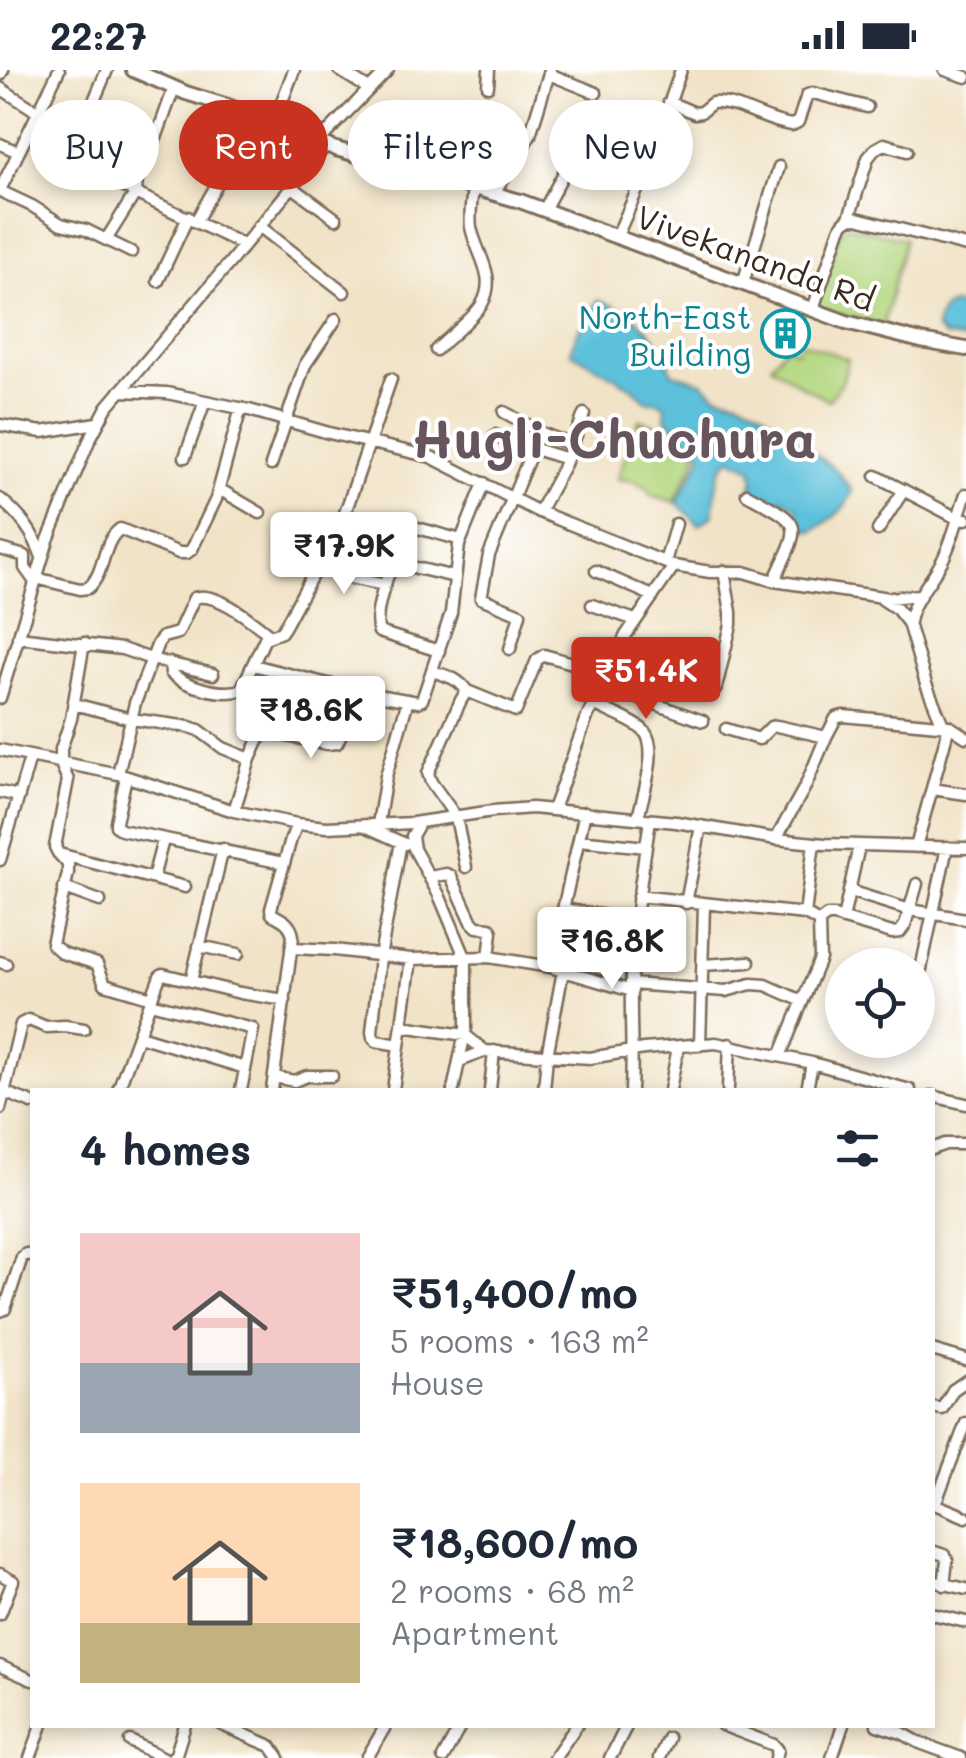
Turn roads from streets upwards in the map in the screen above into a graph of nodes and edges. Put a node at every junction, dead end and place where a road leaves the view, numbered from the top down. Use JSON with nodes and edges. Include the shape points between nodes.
{"nodes":[{"id":1,"x":59,"y":70,"type":"edge"},
{"id":2,"x":107,"y":70,"type":"edge"},
{"id":3,"x":133,"y":70,"type":"edge"},
{"id":4,"x":294,"y":70,"type":"edge"},
{"id":5,"x":339,"y":70,"type":"edge"},
{"id":6,"x":388,"y":70,"type":"edge"},
{"id":7,"x":489,"y":70,"type":"edge"},
{"id":8,"x":681,"y":70,"type":"edge"},
{"id":9,"x":946,"y":70,"type":"edge"},
{"id":10,"x":550,"y":72,"type":"edge"},
{"id":11,"x":966,"y":77,"type":"edge"},
{"id":12,"x":488,"y":86,"type":"dead end"},
{"id":13,"x":0,"y":88,"type":"edge"},
{"id":14,"x":174,"y":88,"type":"junction"},
{"id":15,"x":369,"y":90,"type":"junction"},
{"id":16,"x":596,"y":94,"type":"dead end"},
{"id":17,"x":44,"y":100,"type":"edge"},
{"id":18,"x":94,"y":100,"type":"edge"},
{"id":19,"x":206,"y":100,"type":"edge"},
{"id":20,"x":283,"y":100,"type":"edge"},
{"id":21,"x":670,"y":100,"type":"edge"},
{"id":22,"x":30,"y":107,"type":"edge"},
{"id":23,"x":867,"y":107,"type":"dead end"},
{"id":24,"x":693,"y":112,"type":"edge"},
{"id":25,"x":30,"y":128,"type":"edge"},
{"id":26,"x":328,"y":137,"type":"edge"},
{"id":27,"x":0,"y":144,"type":"edge"},
{"id":28,"x":907,"y":151,"type":"dead end"},
{"id":29,"x":18,"y":152,"type":"junction"},
{"id":30,"x":779,"y":166,"type":"dead end"},
{"id":31,"x":131,"y":190,"type":"edge"},
{"id":32,"x":210,"y":190,"type":"edge"},
{"id":33,"x":288,"y":190,"type":"edge"},
{"id":34,"x":296,"y":190,"type":"edge"},
{"id":35,"x":472,"y":190,"type":"edge"},
{"id":36,"x":481,"y":190,"type":"edge"},
{"id":37,"x":555,"y":190,"type":"edge"},
{"id":38,"x":637,"y":190,"type":"edge"},
{"id":39,"x":0,"y":191,"type":"edge"},
{"id":40,"x":136,"y":192,"type":"junction"},
{"id":41,"x":494,"y":194,"type":"junction"},
{"id":42,"x":544,"y":210,"type":"junction"},
{"id":43,"x":850,"y":218,"type":"junction"},
{"id":44,"x":192,"y":219,"type":"junction"},
{"id":45,"x":336,"y":219,"type":"dead end"},
{"id":46,"x":259,"y":226,"type":"junction"},
{"id":47,"x":617,"y":236,"type":"junction"},
{"id":48,"x":106,"y":240,"type":"junction"},
{"id":49,"x":244,"y":245,"type":"junction"},
{"id":50,"x":966,"y":246,"type":"edge"},
{"id":51,"x":131,"y":252,"type":"dead end"},
{"id":52,"x":158,"y":281,"type":"dead end"},
{"id":53,"x":743,"y":283,"type":"junction"},
{"id":54,"x":344,"y":292,"type":"dead end"},
{"id":55,"x":813,"y":308,"type":"junction"},
{"id":56,"x":336,"y":320,"type":"dead end"},
{"id":57,"x":966,"y":349,"type":"edge"},
{"id":58,"x":436,"y":350,"type":"dead end"},
{"id":59,"x":391,"y":379,"type":"dead end"},
{"id":60,"x":120,"y":391,"type":"junction"},
{"id":61,"x":206,"y":402,"type":"junction"},
{"id":62,"x":241,"y":408,"type":"junction"},
{"id":63,"x":504,"y":412,"type":"dead end"},
{"id":64,"x":584,"y":414,"type":"dead end"},
{"id":65,"x":285,"y":419,"type":"junction"},
{"id":66,"x":98,"y":423,"type":"junction"},
{"id":67,"x":0,"y":425,"type":"edge"},
{"id":68,"x":495,"y":435,"type":"dead end"},
{"id":69,"x":371,"y":442,"type":"junction"},
{"id":70,"x":572,"y":445,"type":"junction"},
{"id":71,"x":530,"y":455,"type":"junction"},
{"id":72,"x":186,"y":458,"type":"dead end"},
{"id":73,"x":567,"y":458,"type":"junction"},
{"id":74,"x":272,"y":465,"type":"dead end"},
{"id":75,"x":876,"y":476,"type":"dead end"},
{"id":76,"x":484,"y":483,"type":"junction"},
{"id":77,"x":219,"y":489,"type":"junction"},
{"id":78,"x":904,"y":490,"type":"junction"},
{"id":79,"x":747,"y":494,"type":"dead end"},
{"id":80,"x":966,"y":494,"type":"edge"},
{"id":81,"x":0,"y":499,"type":"edge"},
{"id":82,"x":511,"y":499,"type":"junction"},
{"id":83,"x":539,"y":512,"type":"junction"},
{"id":84,"x":260,"y":513,"type":"dead end"},
{"id":85,"x":962,"y":518,"type":"edge"},
{"id":86,"x":676,"y":524,"type":"dead end"},
{"id":87,"x":414,"y":527,"type":"dead end"},
{"id":88,"x":878,"y":530,"type":"dead end"},
{"id":89,"x":461,"y":540,"type":"junction"},
{"id":90,"x":0,"y":549,"type":"edge"},
{"id":91,"x":42,"y":558,"type":"junction"},
{"id":92,"x":670,"y":564,"type":"junction"},
{"id":93,"x":318,"y":566,"type":"junction"},
{"id":94,"x":596,"y":570,"type":"dead end"},
{"id":95,"x":724,"y":572,"type":"junction"},
{"id":96,"x":455,"y":577,"type":"junction"},
{"id":97,"x":36,"y":580,"type":"junction"},
{"id":98,"x":774,"y":580,"type":"junction"},
{"id":99,"x":385,"y":585,"type":"junction"},
{"id":100,"x":653,"y":596,"type":"junction"},
{"id":101,"x":876,"y":596,"type":"junction"},
{"id":102,"x":920,"y":596,"type":"junction"},
{"id":103,"x":592,"y":605,"type":"dead end"},
{"id":104,"x":635,"y":620,"type":"junction"},
{"id":105,"x":908,"y":623,"type":"junction"},
{"id":106,"x":270,"y":635,"type":"junction"},
{"id":107,"x":18,"y":637,"type":"junction"},
{"id":108,"x":84,"y":644,"type":"junction"},
{"id":109,"x":510,"y":649,"type":"dead end"},
{"id":110,"x":439,"y":651,"type":"junction"},
{"id":111,"x":151,"y":659,"type":"junction"},
{"id":112,"x":170,"y":664,"type":"junction"},
{"id":113,"x":252,"y":665,"type":"junction"},
{"id":114,"x":432,"y":671,"type":"junction"},
{"id":115,"x":608,"y":673,"type":"junction"},
{"id":116,"x":213,"y":674,"type":"dead end"},
{"id":117,"x":602,"y":686,"type":"junction"},
{"id":118,"x":716,"y":688,"type":"dead end"},
{"id":119,"x":360,"y":692,"type":"junction"},
{"id":120,"x":467,"y":692,"type":"junction"},
{"id":121,"x":0,"y":698,"type":"edge"},
{"id":122,"x":408,"y":700,"type":"junction"},
{"id":123,"x":74,"y":704,"type":"junction"},
{"id":124,"x":594,"y":704,"type":"junction"},
{"id":125,"x":131,"y":719,"type":"junction"},
{"id":126,"x":703,"y":721,"type":"dead end"},
{"id":127,"x":946,"y":726,"type":"junction"},
{"id":128,"x":726,"y":730,"type":"dead end"},
{"id":129,"x":966,"y":736,"type":"edge"},
{"id":130,"x":826,"y":737,"type":"junction"},
{"id":131,"x":0,"y":750,"type":"edge"},
{"id":132,"x":30,"y":758,"type":"junction"},
{"id":133,"x":250,"y":759,"type":"junction"},
{"id":134,"x":61,"y":764,"type":"junction"},
{"id":135,"x":122,"y":775,"type":"junction"},
{"id":136,"x":932,"y":788,"type":"junction"},
{"id":137,"x":0,"y":792,"type":"edge"},
{"id":138,"x":966,"y":794,"type":"edge"},
{"id":139,"x":19,"y":796,"type":"junction"},
{"id":140,"x":553,"y":809,"type":"junction"},
{"id":141,"x":234,"y":811,"type":"junction"},
{"id":142,"x":585,"y":812,"type":"junction"},
{"id":143,"x":456,"y":817,"type":"junction"},
{"id":144,"x":644,"y":819,"type":"junction"},
{"id":145,"x":420,"y":822,"type":"junction"},
{"id":146,"x":297,"y":824,"type":"junction"},
{"id":147,"x":378,"y":824,"type":"junction"},
{"id":148,"x":364,"y":826,"type":"junction"},
{"id":149,"x":700,"y":826,"type":"junction"},
{"id":150,"x":776,"y":839,"type":"junction"},
{"id":151,"x":163,"y":840,"type":"junction"},
{"id":152,"x":580,"y":840,"type":"junction"},
{"id":153,"x":400,"y":842,"type":"junction"},
{"id":154,"x":814,"y":843,"type":"junction"},
{"id":155,"x":859,"y":846,"type":"junction"},
{"id":156,"x":646,"y":847,"type":"junction"},
{"id":157,"x":916,"y":847,"type":"junction"},
{"id":158,"x":948,"y":848,"type":"junction"},
{"id":159,"x":966,"y":848,"type":"edge"},
{"id":160,"x":223,"y":849,"type":"junction"},
{"id":161,"x":414,"y":849,"type":"junction"},
{"id":162,"x":58,"y":853,"type":"junction"},
{"id":163,"x":0,"y":860,"type":"edge"},
{"id":164,"x":283,"y":863,"type":"junction"},
{"id":165,"x":466,"y":867,"type":"dead end"},
{"id":166,"x":430,"y":877,"type":"junction"},
{"id":167,"x":153,"y":878,"type":"junction"},
{"id":168,"x":917,"y":884,"type":"dead end"},
{"id":169,"x":185,"y":887,"type":"dead end"},
{"id":170,"x":64,"y":888,"type":"junction"},
{"id":171,"x":849,"y":891,"type":"junction"},
{"id":172,"x":638,"y":896,"type":"junction"},
{"id":173,"x":100,"y":901,"type":"dead end"},
{"id":174,"x":686,"y":902,"type":"junction"},
{"id":175,"x":704,"y":905,"type":"junction"},
{"id":176,"x":563,"y":909,"type":"junction"},
{"id":177,"x":910,"y":910,"type":"junction"},
{"id":178,"x":805,"y":914,"type":"junction"},
{"id":179,"x":934,"y":914,"type":"junction"},
{"id":180,"x":843,"y":918,"type":"junction"},
{"id":181,"x":966,"y":918,"type":"edge"},
{"id":182,"x":636,"y":921,"type":"junction"},
{"id":183,"x":819,"y":922,"type":"junction"},
{"id":184,"x":199,"y":946,"type":"junction"},
{"id":185,"x":292,"y":948,"type":"junction"},
{"id":186,"x":926,"y":948,"type":"edge"},
{"id":187,"x":238,"y":954,"type":"dead end"},
{"id":188,"x":380,"y":957,"type":"junction"},
{"id":189,"x":490,"y":957,"type":"junction"},
{"id":190,"x":411,"y":959,"type":"junction"},
{"id":191,"x":466,"y":959,"type":"junction"},
{"id":192,"x":749,"y":962,"type":"dead end"},
{"id":193,"x":702,"y":966,"type":"junction"},
{"id":194,"x":550,"y":967,"type":"junction"},
{"id":195,"x":562,"y":971,"type":"junction"},
{"id":196,"x":190,"y":980,"type":"junction"},
{"id":197,"x":631,"y":987,"type":"junction"},
{"id":198,"x":702,"y":989,"type":"junction"},
{"id":199,"x":285,"y":1000,"type":"junction"},
{"id":200,"x":151,"y":1001,"type":"junction"},
{"id":201,"x":802,"y":1001,"type":"junction"},
{"id":202,"x":402,"y":1026,"type":"junction"},
{"id":203,"x":84,"y":1029,"type":"dead end"},
{"id":204,"x":465,"y":1035,"type":"junction"},
{"id":205,"x":139,"y":1036,"type":"junction"},
{"id":206,"x":730,"y":1044,"type":"junction"},
{"id":207,"x":400,"y":1045,"type":"junction"},
{"id":208,"x":700,"y":1045,"type":"junction"},
{"id":209,"x":678,"y":1046,"type":"junction"},
{"id":210,"x":490,"y":1051,"type":"junction"},
{"id":211,"x":634,"y":1052,"type":"junction"},
{"id":212,"x":547,"y":1056,"type":"junction"},
{"id":213,"x":780,"y":1056,"type":"junction"},
{"id":214,"x":460,"y":1061,"type":"junction"},
{"id":215,"x":812,"y":1063,"type":"junction"},
{"id":216,"x":245,"y":1068,"type":"junction"},
{"id":217,"x":332,"y":1076,"type":"dead end"},
{"id":218,"x":274,"y":1077,"type":"junction"},
{"id":219,"x":119,"y":1088,"type":"edge"},
{"id":220,"x":242,"y":1088,"type":"edge"},
{"id":221,"x":272,"y":1088,"type":"edge"},
{"id":222,"x":393,"y":1088,"type":"edge"},
{"id":223,"x":453,"y":1088,"type":"edge"},
{"id":224,"x":490,"y":1088,"type":"edge"},
{"id":225,"x":544,"y":1088,"type":"edge"},
{"id":226,"x":631,"y":1088,"type":"edge"},
{"id":227,"x":670,"y":1088,"type":"edge"},
{"id":228,"x":728,"y":1088,"type":"edge"},
{"id":229,"x":807,"y":1088,"type":"edge"},
{"id":230,"x":903,"y":1088,"type":"edge"},
{"id":231,"x":2,"y":1091,"type":"edge"},
{"id":232,"x":935,"y":1097,"type":"edge"},
{"id":233,"x":30,"y":1102,"type":"edge"},
{"id":234,"x":966,"y":1104,"type":"edge"},
{"id":235,"x":0,"y":1109,"type":"edge"},
{"id":236,"x":966,"y":1144,"type":"edge"},
{"id":237,"x":935,"y":1148,"type":"edge"},
{"id":238,"x":30,"y":1255,"type":"edge"},
{"id":239,"x":0,"y":1311,"type":"edge"},
{"id":240,"x":935,"y":1351,"type":"edge"},
{"id":241,"x":966,"y":1360,"type":"edge"},
{"id":242,"x":966,"y":1381,"type":"edge"},
{"id":243,"x":935,"y":1409,"type":"edge"},
{"id":244,"x":966,"y":1423,"type":"edge"},
{"id":245,"x":935,"y":1501,"type":"edge"},
{"id":246,"x":935,"y":1504,"type":"edge"},
{"id":247,"x":966,"y":1517,"type":"edge"},
{"id":248,"x":935,"y":1552,"type":"edge"},
{"id":249,"x":0,"y":1574,"type":"edge"},
{"id":250,"x":938,"y":1583,"type":"edge"},
{"id":251,"x":966,"y":1589,"type":"edge"},
{"id":252,"x":0,"y":1614,"type":"edge"},
{"id":253,"x":935,"y":1615,"type":"edge"},
{"id":254,"x":966,"y":1622,"type":"edge"},
{"id":255,"x":0,"y":1666,"type":"edge"},
{"id":256,"x":30,"y":1679,"type":"edge"},
{"id":257,"x":41,"y":1728,"type":"edge"},
{"id":258,"x":184,"y":1728,"type":"edge"},
{"id":259,"x":229,"y":1728,"type":"edge"},
{"id":260,"x":384,"y":1728,"type":"edge"},
{"id":261,"x":459,"y":1728,"type":"edge"},
{"id":262,"x":575,"y":1728,"type":"edge"},
{"id":263,"x":625,"y":1728,"type":"edge"},
{"id":264,"x":730,"y":1728,"type":"edge"},
{"id":265,"x":842,"y":1728,"type":"edge"},
{"id":266,"x":888,"y":1728,"type":"edge"},
{"id":267,"x":668,"y":1738,"type":"dead end"},
{"id":268,"x":130,"y":1741,"type":"dead end"},
{"id":269,"x":30,"y":1758,"type":"edge"},
{"id":270,"x":168,"y":1758,"type":"edge"},
{"id":271,"x":279,"y":1758,"type":"edge"},
{"id":272,"x":366,"y":1758,"type":"edge"},
{"id":273,"x":443,"y":1758,"type":"edge"},
{"id":274,"x":554,"y":1758,"type":"edge"},
{"id":275,"x":610,"y":1758,"type":"edge"},
{"id":276,"x":659,"y":1758,"type":"edge"},
{"id":277,"x":776,"y":1758,"type":"edge"},
{"id":278,"x":832,"y":1758,"type":"edge"},
{"id":279,"x":961,"y":1758,"type":"edge"}],
"edges":[{"from":1,"to":17,"type":"street"},
{"from":2,"to":18,"type":"street"},
{"from":3,"to":14,"type":"street","name":"Vivekananda Rd"},
{"from":4,"to":20,"type":"street"},
{"from":5,"to":15,"type":"street"},
{"from":6,"to":15,"type":"street"},
{"from":7,"to":12,"type":"street"},
{"from":8,"to":21,"type":"street"},
{"from":9,"to":11,"type":"street"},
{"from":10,"to":16,"type":"street"},
{"from":10,"to":41,"type":"street","via":[[530,135]]},
{"from":13,"to":22,"type":"street"},
{"from":14,"to":19,"type":"street","name":"Vivekananda Rd"},
{"from":14,"to":40,"type":"street"},
{"from":15,"to":26,"type":"street"},
{"from":23,"to":24,"type":"street","via":[[813,93],[792,125],[730,104]]},
{"from":25,"to":29,"type":"street"},
{"from":27,"to":29,"type":"street"},
{"from":28,"to":43,"type":"street","via":[[884,144],[872,153]]},
{"from":29,"to":39,"type":"street"},
{"from":30,"to":53,"type":"street"},
{"from":31,"to":40,"type":"street"},
{"from":32,"to":44,"type":"street"},
{"from":33,"to":46,"type":"street"},
{"from":34,"to":45,"type":"street"},
{"from":35,"to":58,"type":"street","via":[[472,230],[488,284],[481,306]]},
{"from":36,"to":41,"type":"street","name":"Vivekananda Rd"},
{"from":37,"to":42,"type":"street"},
{"from":38,"to":47,"type":"street"},
{"from":39,"to":48,"type":"street"},
{"from":40,"to":44,"type":"street"},
{"from":40,"to":48,"type":"street"},
{"from":41,"to":42,"type":"street","name":"Vivekananda Rd"},
{"from":42,"to":47,"type":"street","name":"Vivekananda Rd"},
{"from":43,"to":50,"type":"street"},
{"from":43,"to":55,"type":"street"},
{"from":44,"to":49,"type":"street"},
{"from":44,"to":52,"type":"street"},
{"from":46,"to":49,"type":"street"},
{"from":46,"to":54,"type":"street"},
{"from":47,"to":53,"type":"street","name":"Vivekananda Rd"},
{"from":48,"to":51,"type":"street"},
{"from":49,"to":60,"type":"street"},
{"from":53,"to":55,"type":"street","name":"Vivekananda Rd"},
{"from":55,"to":57,"type":"street","name":"Vivekananda Rd","via":[[877,331]]},
{"from":56,"to":65,"type":"street","via":[[309,356]]},
{"from":59,"to":69,"type":"street"},
{"from":60,"to":61,"type":"street"},
{"from":60,"to":66,"type":"street"},
{"from":61,"to":62,"type":"street"},
{"from":61,"to":72,"type":"street"},
{"from":62,"to":65,"type":"street"},
{"from":62,"to":77,"type":"street"},
{"from":63,"to":70,"type":"street"},
{"from":64,"to":70,"type":"street"},
{"from":65,"to":69,"type":"street"},
{"from":65,"to":74,"type":"street"},
{"from":66,"to":67,"type":"street","via":[[42,432]]},
{"from":66,"to":91,"type":"street"},
{"from":68,"to":71,"type":"street"},
{"from":69,"to":76,"type":"street","via":[[431,457]]},
{"from":69,"to":93,"type":"street"},
{"from":70,"to":73,"type":"street"},
{"from":71,"to":73,"type":"street","via":[[538,450]]},
{"from":71,"to":82,"type":"street"},
{"from":73,"to":83,"type":"street"},
{"from":75,"to":78,"type":"street"},
{"from":76,"to":82,"type":"street"},
{"from":76,"to":89,"type":"street"},
{"from":77,"to":84,"type":"street"},
{"from":77,"to":97,"type":"street","via":[[192,550],[179,553],[120,529],[88,588]]},
{"from":78,"to":85,"type":"street"},
{"from":78,"to":88,"type":"street"},
{"from":79,"to":98,"type":"street","via":[[794,527]]},
{"from":80,"to":85,"type":"street"},
{"from":81,"to":91,"type":"street","via":[[20,516]]},
{"from":82,"to":83,"type":"street"},
{"from":82,"to":109,"type":"street","via":[[480,593],[484,601],[520,614]]},
{"from":83,"to":92,"type":"street"},
{"from":85,"to":102,"type":"street"},
{"from":86,"to":92,"type":"street"},
{"from":87,"to":89,"type":"street"},
{"from":89,"to":96,"type":"street"},
{"from":90,"to":97,"type":"street","via":[[25,556]]},
{"from":91,"to":97,"type":"street"},
{"from":92,"to":95,"type":"street"},
{"from":92,"to":100,"type":"street"},
{"from":93,"to":99,"type":"street"},
{"from":93,"to":106,"type":"street","via":[[282,632]]},
{"from":94,"to":100,"type":"street"},
{"from":95,"to":98,"type":"street"},
{"from":95,"to":118,"type":"street","via":[[732,625]]},
{"from":96,"to":99,"type":"street","via":[[394,564]]},
{"from":96,"to":110,"type":"street"},
{"from":97,"to":107,"type":"street"},
{"from":98,"to":101,"type":"street"},
{"from":99,"to":110,"type":"street","via":[[376,629]]},
{"from":100,"to":104,"type":"street"},
{"from":101,"to":102,"type":"street"},
{"from":101,"to":105,"type":"street"},
{"from":102,"to":105,"type":"street"},
{"from":103,"to":104,"type":"street"},
{"from":104,"to":115,"type":"street"},
{"from":105,"to":127,"type":"street"},
{"from":106,"to":111,"type":"street","via":[[199,595],[178,634],[163,637]]},
{"from":106,"to":113,"type":"street"},
{"from":107,"to":108,"type":"street"},
{"from":107,"to":121,"type":"street"},
{"from":108,"to":111,"type":"street"},
{"from":108,"to":123,"type":"street"},
{"from":110,"to":114,"type":"street"},
{"from":111,"to":112,"type":"street"},
{"from":111,"to":125,"type":"street"},
{"from":112,"to":113,"type":"street","via":[[180,681],[236,693]]},
{"from":112,"to":116,"type":"street"},
{"from":113,"to":119,"type":"street"},
{"from":114,"to":120,"type":"street"},
{"from":114,"to":122,"type":"street","via":[[422,700]]},
{"from":115,"to":117,"type":"street"},
{"from":115,"to":120,"type":"street","via":[[544,655],[516,711]]},
{"from":117,"to":124,"type":"street"},
{"from":117,"to":126,"type":"street"},
{"from":119,"to":122,"type":"street"},
{"from":119,"to":133,"type":"street","via":[[336,743],[266,732]]},
{"from":120,"to":143,"type":"street","via":[[428,773]]},
{"from":122,"to":147,"type":"street"},
{"from":123,"to":125,"type":"street"},
{"from":123,"to":134,"type":"street"},
{"from":124,"to":140,"type":"street"},
{"from":124,"to":144,"type":"street","via":[[648,738]]},
{"from":125,"to":133,"type":"street","via":[[190,727]]},
{"from":125,"to":135,"type":"street"},
{"from":127,"to":129,"type":"street"},
{"from":127,"to":130,"type":"street","via":[[843,716]]},
{"from":127,"to":136,"type":"street"},
{"from":128,"to":130,"type":"street","via":[[759,739],[777,726]]},
{"from":130,"to":150,"type":"street"},
{"from":131,"to":132,"type":"street"},
{"from":132,"to":134,"type":"street"},
{"from":132,"to":139,"type":"street"},
{"from":133,"to":141,"type":"street"},
{"from":134,"to":135,"type":"street"},
{"from":134,"to":162,"type":"street","via":[[68,780]]},
{"from":135,"to":141,"type":"street"},
{"from":135,"to":151,"type":"street","via":[[116,826]]},
{"from":136,"to":138,"type":"street"},
{"from":136,"to":157,"type":"street"},
{"from":137,"to":139,"type":"street"},
{"from":139,"to":163,"type":"street"},
{"from":140,"to":142,"type":"street"},
{"from":140,"to":143,"type":"street"},
{"from":141,"to":146,"type":"street"},
{"from":142,"to":144,"type":"street"},
{"from":142,"to":152,"type":"street"},
{"from":143,"to":145,"type":"street"},
{"from":143,"to":165,"type":"street"},
{"from":144,"to":149,"type":"street"},
{"from":144,"to":156,"type":"street"},
{"from":145,"to":147,"type":"street"},
{"from":145,"to":161,"type":"street"},
{"from":146,"to":148,"type":"street"},
{"from":146,"to":164,"type":"street"},
{"from":147,"to":148,"type":"street"},
{"from":148,"to":153,"type":"street"},
{"from":149,"to":150,"type":"street"},
{"from":149,"to":174,"type":"street"},
{"from":150,"to":154,"type":"street"},
{"from":151,"to":160,"type":"street"},
{"from":151,"to":167,"type":"street"},
{"from":152,"to":156,"type":"street"},
{"from":152,"to":176,"type":"street"},
{"from":153,"to":161,"type":"street"},
{"from":153,"to":188,"type":"street"},
{"from":154,"to":155,"type":"street"},
{"from":154,"to":178,"type":"street"},
{"from":155,"to":157,"type":"street"},
{"from":155,"to":171,"type":"street"},
{"from":156,"to":172,"type":"street"},
{"from":157,"to":158,"type":"street"},
{"from":158,"to":159,"type":"street"},
{"from":158,"to":179,"type":"street"},
{"from":160,"to":164,"type":"street"},
{"from":160,"to":184,"type":"street"},
{"from":161,"to":166,"type":"street"},
{"from":162,"to":167,"type":"street"},
{"from":162,"to":170,"type":"street","via":[[68,864]]},
{"from":164,"to":185,"type":"street","via":[[271,909],[292,929]]},
{"from":166,"to":189,"type":"street","via":[[450,876],[472,922],[490,928]]},
{"from":166,"to":191,"type":"street"},
{"from":167,"to":169,"type":"street"},
{"from":168,"to":177,"type":"street"},
{"from":170,"to":173,"type":"street"},
{"from":170,"to":200,"type":"street","via":[[55,948],[97,964],[105,984]]},
{"from":171,"to":177,"type":"street"},
{"from":171,"to":180,"type":"street"},
{"from":172,"to":174,"type":"street"},
{"from":172,"to":182,"type":"street"},
{"from":174,"to":175,"type":"street"},
{"from":175,"to":178,"type":"street"},
{"from":175,"to":193,"type":"street"},
{"from":176,"to":182,"type":"street"},
{"from":176,"to":194,"type":"street"},
{"from":177,"to":179,"type":"street"},
{"from":177,"to":180,"type":"street","via":[[897,933]]},
{"from":178,"to":183,"type":"street"},
{"from":179,"to":181,"type":"street"},
{"from":179,"to":186,"type":"street"},
{"from":180,"to":183,"type":"street"},
{"from":182,"to":197,"type":"street"},
{"from":183,"to":201,"type":"street","via":[[820,959]]},
{"from":184,"to":187,"type":"street"},
{"from":184,"to":196,"type":"street"},
{"from":185,"to":188,"type":"street"},
{"from":185,"to":199,"type":"street"},
{"from":188,"to":190,"type":"street"},
{"from":188,"to":207,"type":"street","via":[[373,1037]]},
{"from":189,"to":191,"type":"street"},
{"from":189,"to":194,"type":"street"},
{"from":190,"to":191,"type":"street"},
{"from":190,"to":202,"type":"street"},
{"from":191,"to":204,"type":"street"},
{"from":192,"to":193,"type":"street"},
{"from":193,"to":198,"type":"street"},
{"from":194,"to":195,"type":"street"},
{"from":195,"to":197,"type":"street"},
{"from":195,"to":212,"type":"street"},
{"from":196,"to":199,"type":"street"},
{"from":196,"to":200,"type":"street","via":[[163,974]]},
{"from":197,"to":198,"type":"street"},
{"from":197,"to":211,"type":"street"},
{"from":198,"to":201,"type":"street","via":[[766,985]]},
{"from":198,"to":208,"type":"street"},
{"from":199,"to":218,"type":"street"},
{"from":200,"to":205,"type":"street"},
{"from":200,"to":216,"type":"street","via":[[252,1030]]},
{"from":201,"to":213,"type":"street"},
{"from":202,"to":204,"type":"street"},
{"from":202,"to":207,"type":"street"},
{"from":203,"to":231,"type":"street","via":[[23,1021]]},
{"from":204,"to":210,"type":"street"},
{"from":204,"to":214,"type":"street"},
{"from":205,"to":216,"type":"street"},
{"from":205,"to":219,"type":"street"},
{"from":206,"to":208,"type":"street"},
{"from":206,"to":213,"type":"street"},
{"from":206,"to":228,"type":"street"},
{"from":207,"to":222,"type":"street"},
{"from":208,"to":209,"type":"street"},
{"from":209,"to":211,"type":"street"},
{"from":209,"to":227,"type":"street"},
{"from":210,"to":212,"type":"street"},
{"from":210,"to":214,"type":"street"},
{"from":210,"to":224,"type":"street"},
{"from":211,"to":212,"type":"street"},
{"from":211,"to":226,"type":"street"},
{"from":212,"to":225,"type":"street"},
{"from":213,"to":215,"type":"street"},
{"from":214,"to":223,"type":"street"},
{"from":215,"to":229,"type":"street"},
{"from":215,"to":230,"type":"street"},
{"from":216,"to":220,"type":"street"},
{"from":217,"to":218,"type":"street"},
{"from":218,"to":221,"type":"street"},
{"from":231,"to":233,"type":"street"},
{"from":231,"to":235,"type":"street"},
{"from":232,"to":234,"type":"street"},
{"from":236,"to":237,"type":"street"},
{"from":238,"to":239,"type":"street","via":[[22,1257]]},
{"from":240,"to":241,"type":"street"},
{"from":242,"to":243,"type":"street","via":[[942,1410]]},
{"from":244,"to":245,"type":"street"},
{"from":246,"to":247,"type":"street"},
{"from":248,"to":250,"type":"street","via":[[947,1560]]},
{"from":249,"to":252,"type":"street","via":[[13,1581]]},
{"from":250,"to":251,"type":"street"},
{"from":253,"to":254,"type":"street"},
{"from":255,"to":256,"type":"street"},
{"from":257,"to":269,"type":"street"},
{"from":258,"to":270,"type":"street","via":[[176,1754]]},
{"from":259,"to":271,"type":"street","via":[[272,1746]]},
{"from":260,"to":272,"type":"street"},
{"from":261,"to":273,"type":"street"},
{"from":262,"to":274,"type":"street"},
{"from":263,"to":275,"type":"street"},
{"from":264,"to":277,"type":"street","via":[[774,1745]]},
{"from":265,"to":278,"type":"street"},
{"from":266,"to":279,"type":"street"},
{"from":267,"to":276,"type":"street"},
{"from":268,"to":270,"type":"street"}]}
